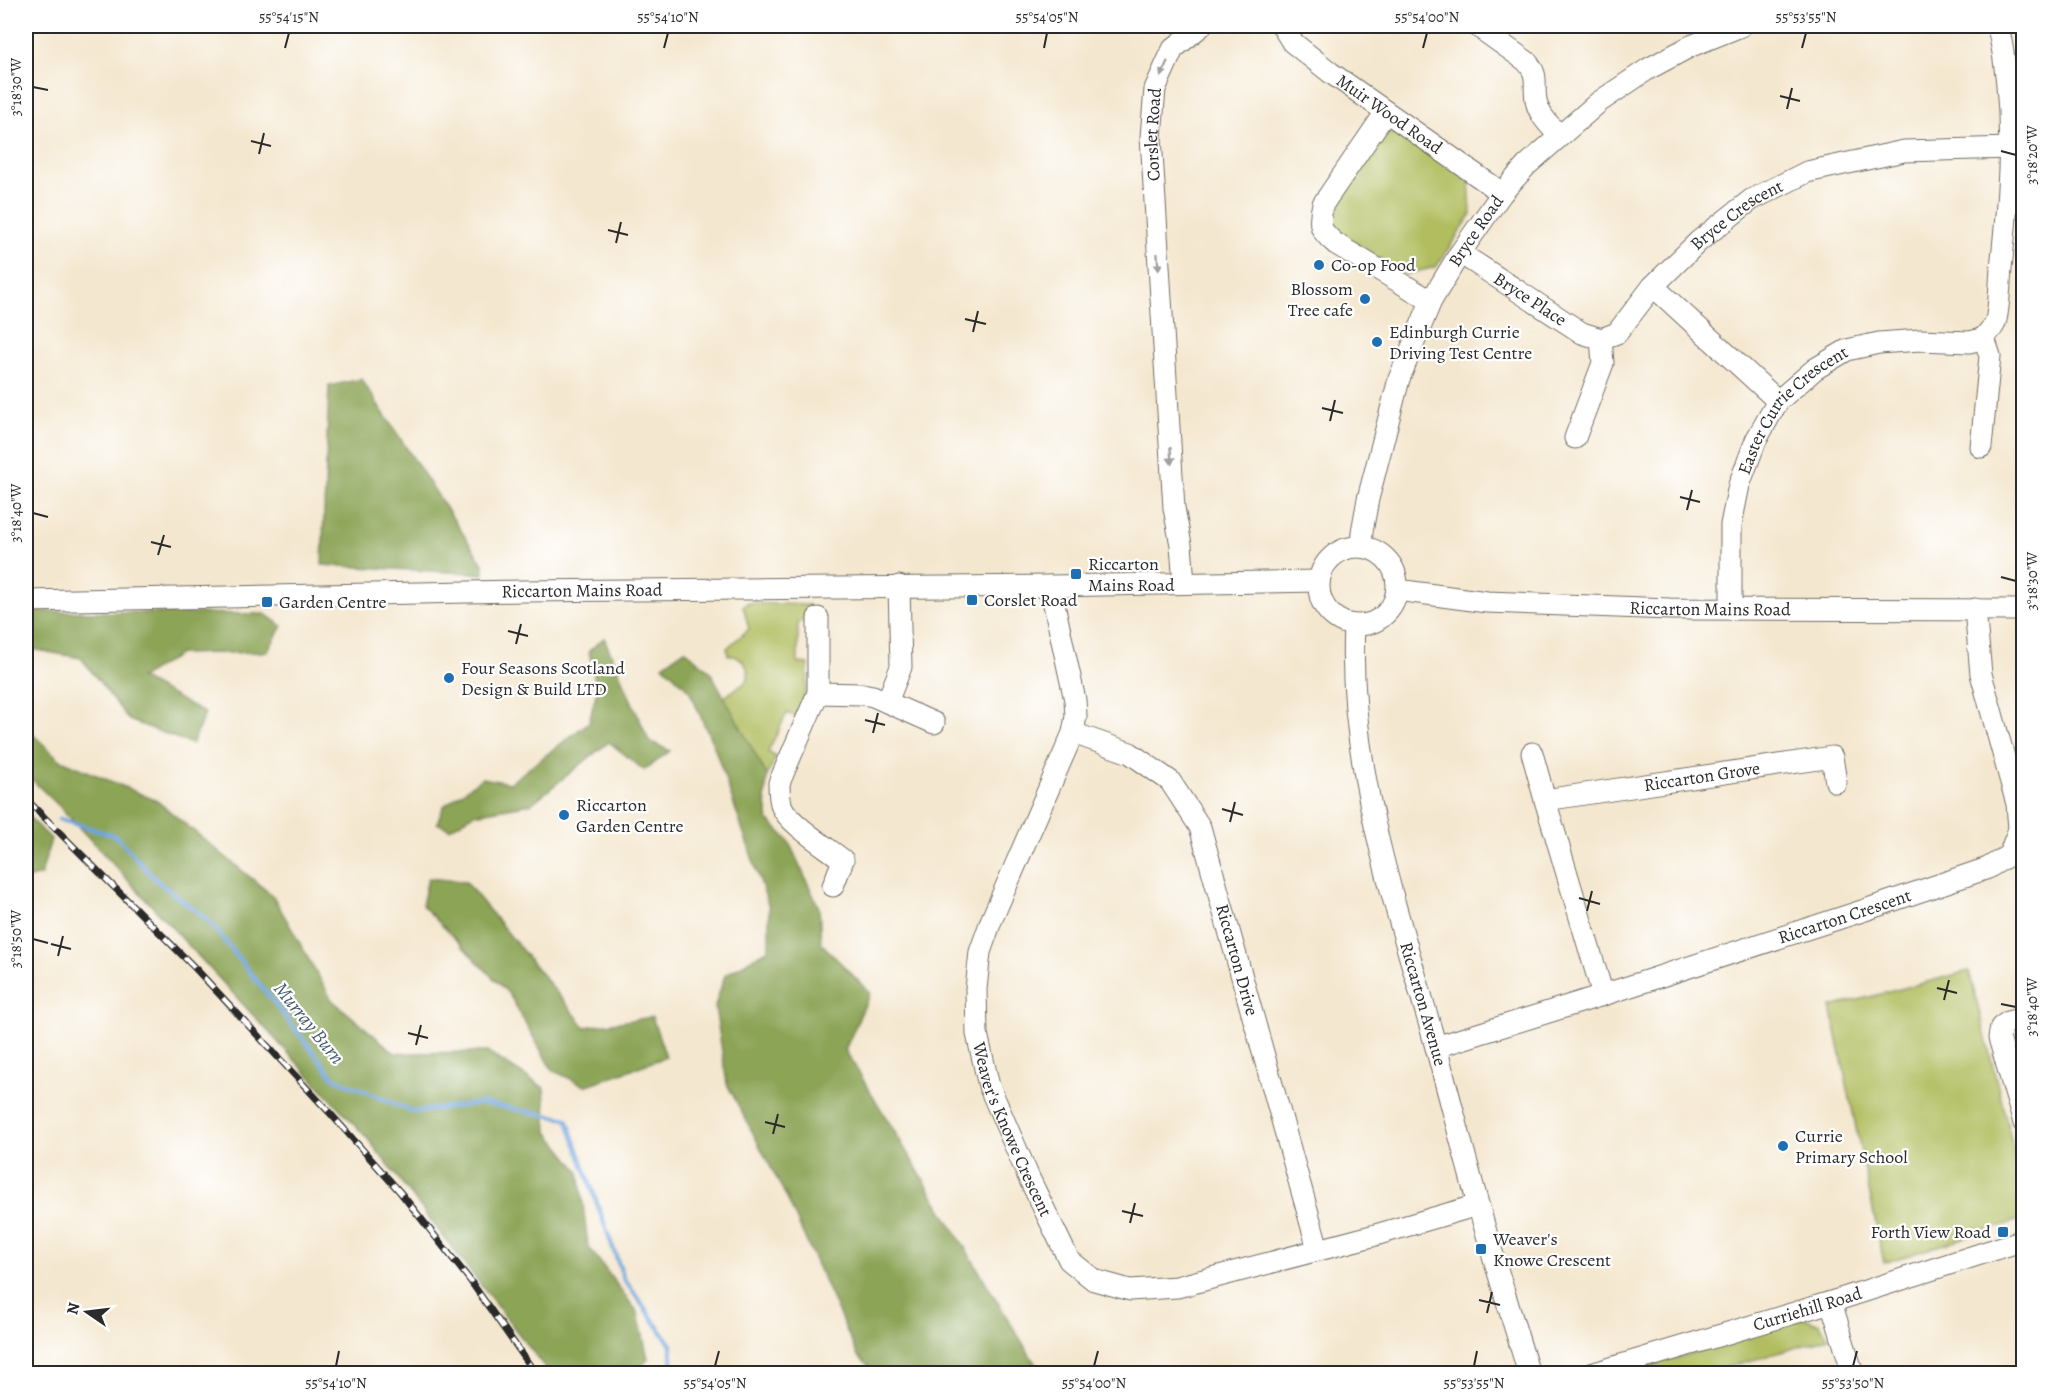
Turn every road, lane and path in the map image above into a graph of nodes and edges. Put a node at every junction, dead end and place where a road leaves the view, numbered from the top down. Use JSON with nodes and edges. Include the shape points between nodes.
{"nodes":[{"id":1,"x":1201,"y":26,"type":"edge"},
{"id":2,"x":1282,"y":26,"type":"edge"},
{"id":3,"x":1476,"y":26,"type":"edge"},
{"id":4,"x":1741,"y":26,"type":"edge"},
{"id":5,"x":1998,"y":26,"type":"edge"},
{"id":6,"x":1386,"y":112,"type":"junction"},
{"id":7,"x":1559,"y":135,"type":"junction"},
{"id":8,"x":2011,"y":148,"type":"junction"},
{"id":9,"x":1502,"y":193,"type":"junction"},
{"id":10,"x":1460,"y":253,"type":"junction"},
{"id":11,"x":1653,"y":286,"type":"junction"},
{"id":12,"x":1431,"y":301,"type":"junction"},
{"id":13,"x":1984,"y":338,"type":"junction"},
{"id":14,"x":1601,"y":339,"type":"junction"},
{"id":15,"x":1778,"y":401,"type":"junction"},
{"id":16,"x":1575,"y":438,"type":"dead end"},
{"id":17,"x":1981,"y":447,"type":"dead end"},
{"id":18,"x":1361,"y":547,"type":"junction"},
{"id":19,"x":1319,"y":581,"type":"junction"},
{"id":20,"x":1184,"y":583,"type":"junction"},
{"id":21,"x":899,"y":586,"type":"junction"},
{"id":22,"x":1050,"y":586,"type":"junction"},
{"id":23,"x":1397,"y":590,"type":"junction"},
{"id":24,"x":26,"y":601,"type":"edge"},
{"id":25,"x":1731,"y":609,"type":"junction"},
{"id":26,"x":1976,"y":609,"type":"junction"},
{"id":27,"x":2024,"y":610,"type":"edge"},
{"id":28,"x":818,"y":618,"type":"dead end"},
{"id":29,"x":1354,"y":626,"type":"junction"},
{"id":30,"x":818,"y":693,"type":"junction"},
{"id":31,"x":887,"y":702,"type":"junction"},
{"id":32,"x":934,"y":723,"type":"dead end"},
{"id":33,"x":1073,"y":733,"type":"junction"},
{"id":34,"x":1532,"y":753,"type":"dead end"},
{"id":35,"x":1836,"y":782,"type":"dead end"},
{"id":36,"x":1545,"y":800,"type":"junction"},
{"id":37,"x":833,"y":886,"type":"dead end"},
{"id":38,"x":1604,"y":995,"type":"junction"},
{"id":39,"x":2024,"y":1018,"type":"edge"},
{"id":40,"x":1436,"y":1047,"type":"junction"},
{"id":41,"x":2024,"y":1123,"type":"edge"},
{"id":42,"x":1478,"y":1205,"type":"junction"},
{"id":43,"x":2024,"y":1240,"type":"edge"},
{"id":44,"x":1318,"y":1249,"type":"junction"},
{"id":45,"x":1831,"y":1302,"type":"junction"},
{"id":46,"x":1529,"y":1374,"type":"edge"},
{"id":47,"x":1591,"y":1374,"type":"edge"},
{"id":48,"x":1853,"y":1374,"type":"edge"}],
"edges":[{"from":1,"to":20,"type":"street","name":"Corslet Road","one_way":true,"via":[[1173,48],[1155,89],[1151,137],[1174,508]]},
{"from":2,"to":6,"type":"street","name":"Muir Wood Road","via":[[1292,42]]},
{"from":3,"to":7,"type":"street","via":[[1533,68],[1538,108]]},
{"from":4,"to":7,"type":"street","name":"Bryce Road","via":[[1648,69]]},
{"from":5,"to":8,"type":"street","via":[[2006,61]]},
{"from":6,"to":9,"type":"street","name":"Muir Wood Road"},
{"from":6,"to":12,"type":"street","via":[[1323,204],[1321,226],[1336,244]]},
{"from":7,"to":9,"type":"street","name":"Bryce Road"},
{"from":8,"to":11,"type":"street","name":"Bryce Crescent","via":[[1904,151],[1807,172],[1751,200],[1699,241]]},
{"from":8,"to":13,"type":"street","via":[[1995,323]]},
{"from":9,"to":10,"type":"street","name":"Bryce Road"},
{"from":10,"to":12,"type":"street","name":"Bryce Road"},
{"from":10,"to":14,"type":"street","name":"Bryce Place","via":[[1582,333]]},
{"from":11,"to":14,"type":"street","name":"Bryce Crescent","via":[[1617,333]]},
{"from":11,"to":15,"type":"street"},
{"from":12,"to":18,"type":"street","name":"Bryce Road","via":[[1400,379],[1368,499]]},
{"from":13,"to":15,"type":"street","name":"Easter Currie Crescent","via":[[1970,342],[1879,343],[1847,350],[1815,369]]},
{"from":13,"to":17,"type":"street","via":[[1990,356]]},
{"from":14,"to":16,"type":"street","via":[[1603,363]]},
{"from":15,"to":25,"type":"street","name":"Easter Currie Crescent","via":[[1756,440],[1739,485],[1731,525]]},
{"from":18,"to":19,"type":"street","via":[[1338,552],[1323,569]]},
{"from":18,"to":23,"type":"street","via":[[1388,561]]},
{"from":19,"to":20,"type":"street","name":"Riccarton Mains Road"},
{"from":19,"to":29,"type":"street","via":[[1323,604],[1331,614]]},
{"from":20,"to":22,"type":"street","name":"Riccarton Mains Road"},
{"from":21,"to":22,"type":"street","name":"Riccarton Mains Road"},
{"from":21,"to":24,"type":"street","name":"Riccarton Mains Road"},
{"from":21,"to":31,"type":"street","via":[[901,667]]},
{"from":22,"to":33,"type":"street","name":"Weaver's Knowe Crescent","via":[[1075,700]]},
{"from":23,"to":25,"type":"street","name":"Riccarton Mains Road","via":[[1487,602]]},
{"from":23,"to":29,"type":"street","via":[[1387,612],[1377,620]]},
{"from":25,"to":26,"type":"street","name":"Riccarton Mains Road"},
{"from":26,"to":27,"type":"street","name":"Riccarton Mains Road"},
{"from":26,"to":38,"type":"street","name":"Riccarton Crescent","via":[[1981,674],[2017,804],[2019,829],[2009,855],[1988,868]]},
{"from":28,"to":30,"type":"street"},
{"from":29,"to":40,"type":"street","name":"Riccarton Avenue","via":[[1354,705],[1359,745],[1389,882]]},
{"from":30,"to":31,"type":"street","via":[[862,694]]},
{"from":30,"to":37,"type":"street","via":[[779,783],[779,795],[789,819],[843,860]]},
{"from":31,"to":32,"type":"street"},
{"from":33,"to":44,"type":"street","name":"Riccarton Drive","via":[[1130,753],[1170,781],[1200,827]]},
{"from":33,"to":44,"type":"street","name":"Weaver's Knowe Crescent","via":[[991,921],[980,952],[976,988],[977,1034],[989,1086],[1029,1178],[1069,1260],[1094,1280],[1130,1290],[1177,1287]]},
{"from":34,"to":36,"type":"street"},
{"from":35,"to":36,"type":"street","name":"Riccarton Grove","via":[[1832,757]]},
{"from":36,"to":38,"type":"street"},
{"from":38,"to":40,"type":"street","name":"Riccarton Crescent"},
{"from":39,"to":41,"type":"street","via":[[2001,1027],[1999,1038]]},
{"from":40,"to":42,"type":"street","name":"Riccarton Avenue"},
{"from":42,"to":44,"type":"street","name":"Weaver's Knowe Crescent"},
{"from":42,"to":46,"type":"street","name":"Riccarton Avenue"},
{"from":43,"to":45,"type":"street","name":"Curriehill Road"},
{"from":45,"to":47,"type":"street","name":"Curriehill Road"},
{"from":45,"to":48,"type":"street"}]}
